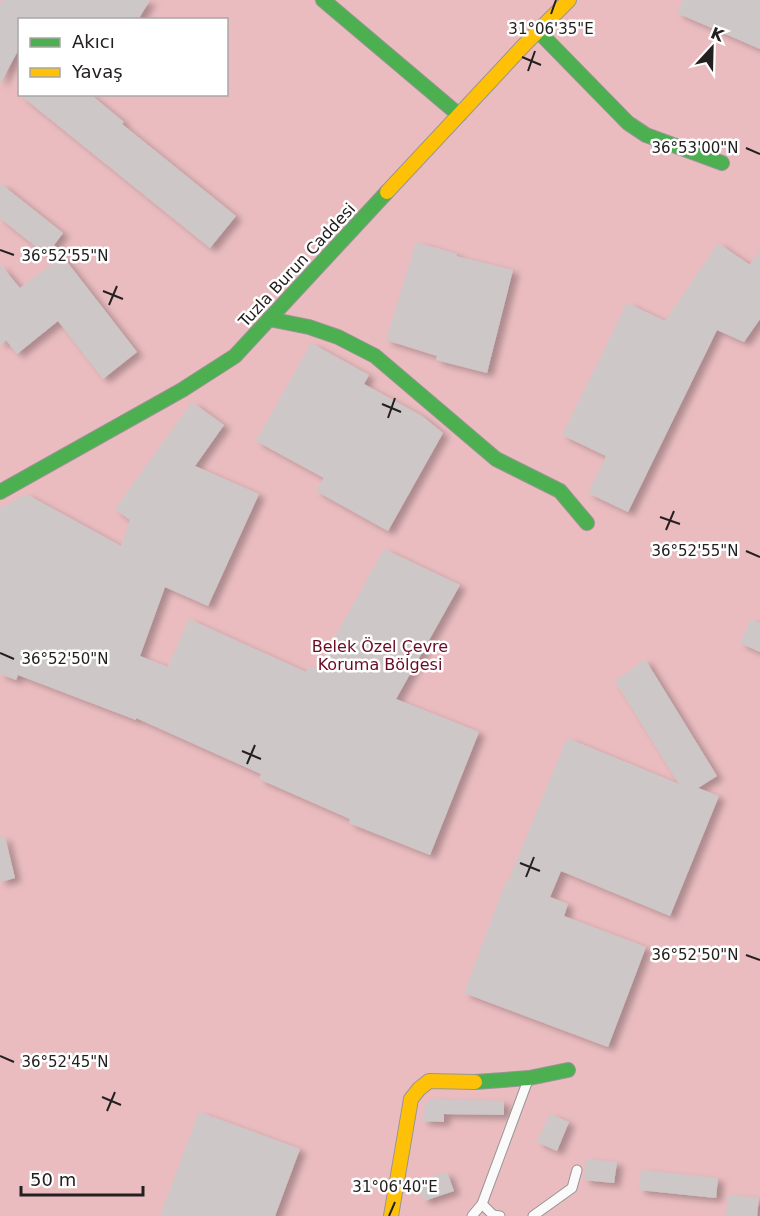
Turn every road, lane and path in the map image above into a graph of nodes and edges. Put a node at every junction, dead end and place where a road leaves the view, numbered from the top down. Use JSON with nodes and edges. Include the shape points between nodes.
{"nodes":[{"id":1,"x":323,"y":0,"type":"edge"},
{"id":2,"x":569,"y":0,"type":"edge"},
{"id":3,"x":538,"y":31,"type":"junction"},
{"id":4,"x":459,"y":115,"type":"junction"},
{"id":5,"x":722,"y":163,"type":"dead end"},
{"id":6,"x":269,"y":319,"type":"junction"},
{"id":7,"x":0,"y":492,"type":"edge"},
{"id":8,"x":587,"y":523,"type":"dead end"},
{"id":9,"x":568,"y":1070,"type":"dead end"},
{"id":10,"x":529,"y":1078,"type":"junction"},
{"id":11,"x":578,"y":1170,"type":"dead end"},
{"id":12,"x":482,"y":1204,"type":"junction"},
{"id":13,"x":392,"y":1216,"type":"edge"},
{"id":14,"x":472,"y":1216,"type":"edge"},
{"id":15,"x":500,"y":1216,"type":"edge"},
{"id":16,"x":533,"y":1216,"type":"edge"}],
"edges":[{"from":1,"to":4,"type":"street"},
{"from":2,"to":3,"type":"street","name":"Tuzla Burun Caddesi"},
{"from":3,"to":4,"type":"street","name":"Tuzla Burun Caddesi"},
{"from":3,"to":5,"type":"street","via":[[628,123],[645,135]]},
{"from":4,"to":6,"type":"street","name":"Tuzla Burun Caddesi"},
{"from":6,"to":7,"type":"street","name":"Tuzla Burun Caddesi","via":[[235,356]]},
{"from":6,"to":8,"type":"street","via":[[338,337],[375,356],[496,459],[560,491]]},
{"from":9,"to":10,"type":"street"},
{"from":10,"to":12,"type":"lane"},
{"from":10,"to":13,"type":"street","via":[[429,1081],[419,1089],[411,1099]]},
{"from":11,"to":16,"type":"lane","via":[[572,1188]]},
{"from":12,"to":14,"type":"lane"},
{"from":12,"to":15,"type":"lane","via":[[493,1215]]}]}
